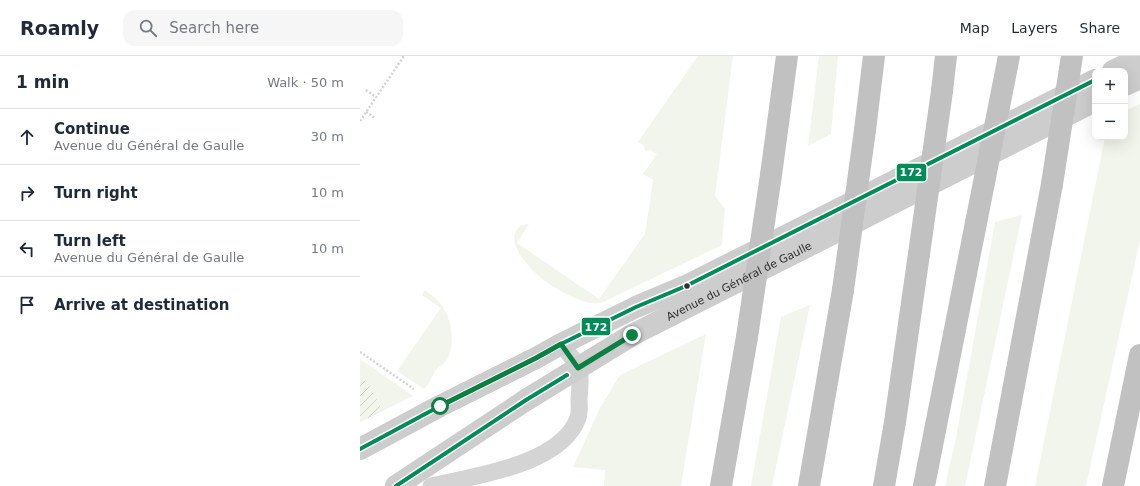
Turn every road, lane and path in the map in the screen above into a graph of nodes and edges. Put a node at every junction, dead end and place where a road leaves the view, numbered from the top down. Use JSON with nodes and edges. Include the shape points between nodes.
{"nodes":[{"id":1,"x":404,"y":56,"type":"edge"},
{"id":2,"x":787,"y":56,"type":"edge"},
{"id":3,"x":874,"y":56,"type":"edge"},
{"id":4,"x":946,"y":56,"type":"edge"},
{"id":5,"x":1009,"y":56,"type":"edge"},
{"id":6,"x":1072,"y":56,"type":"edge"},
{"id":7,"x":1140,"y":58,"type":"edge"},
{"id":8,"x":1119,"y":68,"type":"edge"},
{"id":9,"x":1140,"y":78,"type":"edge"},
{"id":10,"x":1092,"y":82,"type":"edge"},
{"id":11,"x":1128,"y":84,"type":"edge"},
{"id":12,"x":366,"y":90,"type":"dead end"},
{"id":13,"x":376,"y":97,"type":"junction"},
{"id":14,"x":1092,"y":103,"type":"edge"},
{"id":15,"x":366,"y":112,"type":"junction"},
{"id":16,"x":375,"y":118,"type":"dead end"},
{"id":17,"x":360,"y":121,"type":"edge"},
{"id":18,"x":561,"y":344,"type":"junction"},
{"id":19,"x":360,"y":352,"type":"edge"},
{"id":20,"x":1140,"y":355,"type":"edge"},
{"id":21,"x":578,"y":368,"type":"junction"},
{"id":22,"x":408,"y":385,"type":"dead end"},
{"id":23,"x":360,"y":449,"type":"edge"},
{"id":24,"x":396,"y":486,"type":"edge"},
{"id":25,"x":431,"y":486,"type":"edge"},
{"id":26,"x":721,"y":486,"type":"edge"},
{"id":27,"x":809,"y":486,"type":"edge"},
{"id":28,"x":884,"y":486,"type":"edge"},
{"id":29,"x":924,"y":486,"type":"edge"},
{"id":30,"x":995,"y":486,"type":"edge"},
{"id":31,"x":1113,"y":486,"type":"edge"}],
"edges":[{"from":1,"to":13,"type":"path"},
{"from":2,"to":26,"type":"highway","bridge":true,"via":[[747,337]]},
{"from":3,"to":27,"type":"highway","bridge":true,"via":[[843,290]]},
{"from":4,"to":28,"type":"highway","bridge":true,"via":[[896,422]]},
{"from":5,"to":29,"type":"highway","bridge":true},
{"from":6,"to":30,"type":"highway","bridge":true,"via":[[1052,184]]},
{"from":7,"to":8,"type":"main road"},
{"from":9,"to":11,"type":"main road"},
{"from":10,"to":18,"type":"main road","name":"Avenue du Général de Gaulle","via":[[693,282]]},
{"from":12,"to":13,"type":"path"},
{"from":13,"to":15,"type":"path"},
{"from":14,"to":21,"type":"main road","name":"Avenue du Général de Gaulle","via":[[632,335]]},
{"from":15,"to":16,"type":"path"},
{"from":15,"to":17,"type":"path"},
{"from":18,"to":21,"type":"lane"},
{"from":18,"to":23,"type":"main road","name":"Avenue du Général de Gaulle"},
{"from":19,"to":22,"type":"path"},
{"from":20,"to":31,"type":"highway"},
{"from":21,"to":24,"type":"main road","name":"Avenue du Général de Gaulle"},
{"from":21,"to":25,"type":"lane","via":[[578,417],[559,444],[544,454],[512,466]]}]}
